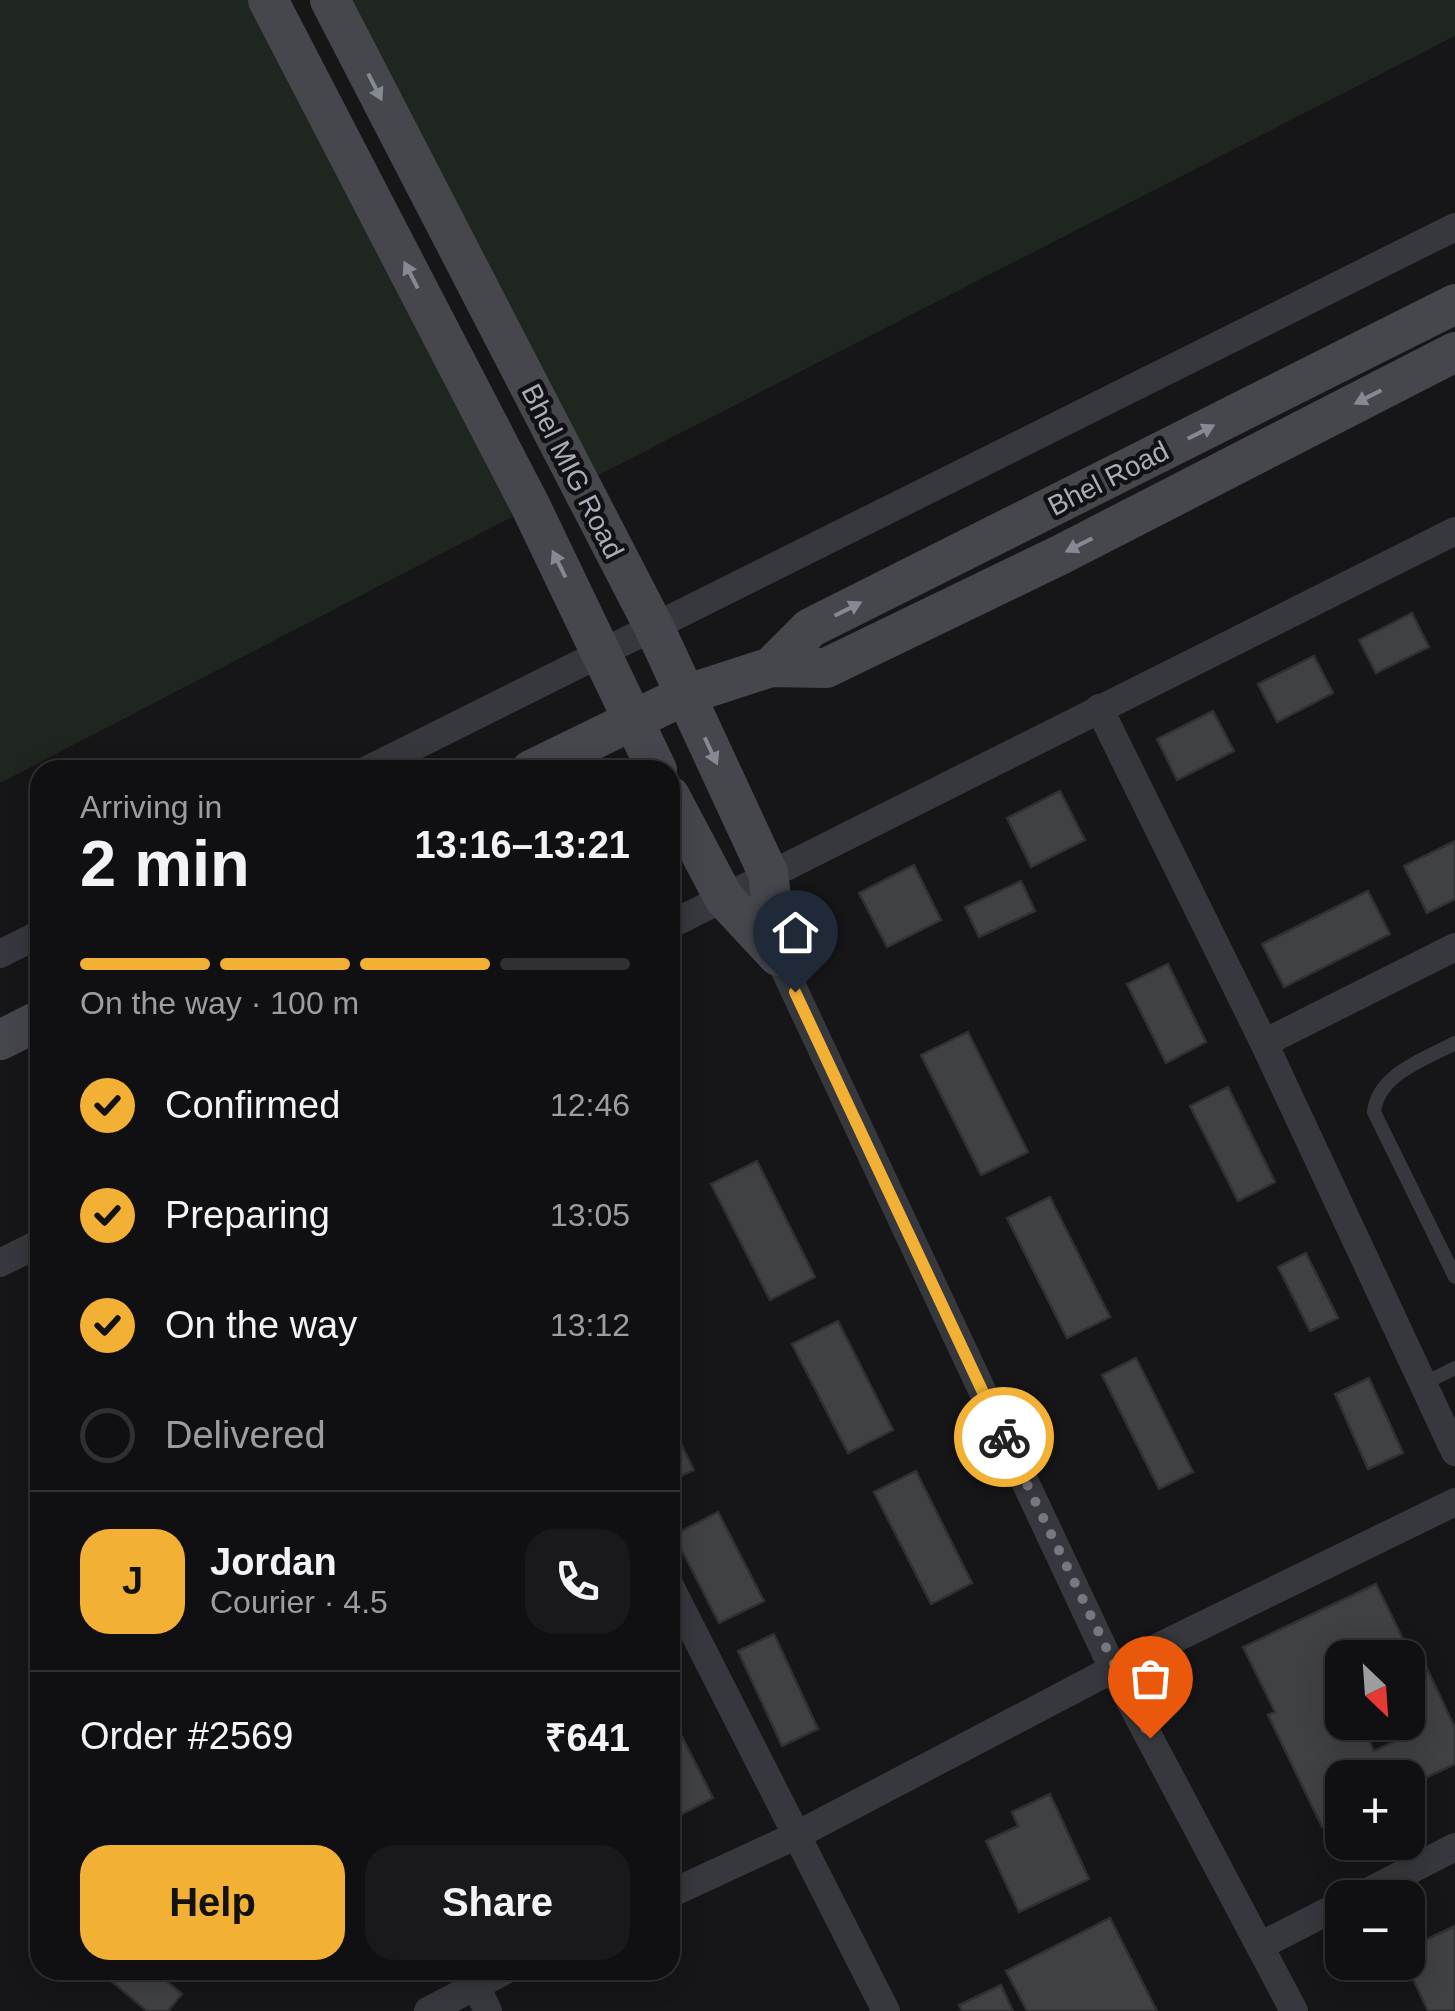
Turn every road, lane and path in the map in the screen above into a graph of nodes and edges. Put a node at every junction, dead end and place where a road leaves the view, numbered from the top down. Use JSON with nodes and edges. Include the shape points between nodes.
{"nodes":[{"id":1,"x":268,"y":0,"type":"edge"},
{"id":2,"x":330,"y":0,"type":"edge"},
{"id":3,"x":1455,"y":227,"type":"edge"},
{"id":4,"x":1455,"y":304,"type":"edge"},
{"id":5,"x":1455,"y":352,"type":"edge"},
{"id":6,"x":1455,"y":531,"type":"edge"},
{"id":7,"x":654,"y":627,"type":"junction"},
{"id":8,"x":602,"y":652,"type":"junction"},
{"id":9,"x":772,"y":668,"type":"junction"},
{"id":10,"x":685,"y":695,"type":"junction"},
{"id":11,"x":1099,"y":708,"type":"junction"},
{"id":12,"x":630,"y":720,"type":"junction"},
{"id":13,"x":387,"y":760,"type":"edge"},
{"id":14,"x":551,"y":760,"type":"edge"},
{"id":15,"x":651,"y":760,"type":"edge"},
{"id":16,"x":680,"y":815,"type":"edge"},
{"id":17,"x":768,"y":873,"type":"junction"},
{"id":18,"x":724,"y":898,"type":"junction"},
{"id":19,"x":680,"y":920,"type":"edge"},
{"id":20,"x":30,"y":939,"type":"edge"},
{"id":21,"x":1455,"y":947,"type":"edge"},
{"id":22,"x":0,"y":954,"type":"edge"},
{"id":23,"x":778,"y":956,"type":"junction"},
{"id":24,"x":30,"y":1025,"type":"edge"},
{"id":25,"x":0,"y":1040,"type":"edge"},
{"id":26,"x":1455,"y":1042,"type":"edge"},
{"id":27,"x":1264,"y":1044,"type":"junction"},
{"id":28,"x":30,"y":1247,"type":"edge"},
{"id":29,"x":0,"y":1263,"type":"edge"},
{"id":30,"x":1455,"y":1277,"type":"edge"},
{"id":31,"x":1455,"y":1368,"type":"edge"},
{"id":32,"x":1423,"y":1384,"type":"junction"},
{"id":33,"x":1455,"y":1452,"type":"edge"},
{"id":34,"x":1455,"y":1502,"type":"edge"},
{"id":35,"x":680,"y":1606,"type":"edge"},
{"id":36,"x":1113,"y":1669,"type":"junction"},
{"id":37,"x":795,"y":1836,"type":"junction"},
{"id":38,"x":1455,"y":1847,"type":"edge"},
{"id":39,"x":1391,"y":1880,"type":"edge"},
{"id":40,"x":680,"y":1889,"type":"edge"},
{"id":41,"x":1325,"y":1913,"type":"edge"},
{"id":42,"x":1260,"y":1946,"type":"junction"},
{"id":43,"x":468,"y":1980,"type":"edge"},
{"id":44,"x":473,"y":1980,"type":"edge"},
{"id":45,"x":428,"y":2011,"type":"edge"},
{"id":46,"x":488,"y":2011,"type":"edge"},
{"id":47,"x":886,"y":2011,"type":"edge"},
{"id":48,"x":1294,"y":2011,"type":"edge"}],
"edges":[{"from":8,"to":1,"type":"street","name":"Bhel MIG Road","one_way":true},
{"from":2,"to":7,"type":"street","name":"Bhel MIG Road","one_way":true},
{"from":3,"to":7,"type":"street"},
{"from":9,"to":4,"type":"street","name":"Bhel Road","one_way":true,"via":[[810,628]]},
{"from":5,"to":9,"type":"street","name":"Bhel Road","one_way":true,"via":[[826,668]]},
{"from":6,"to":11,"type":"street"},
{"from":7,"to":8,"type":"street"},
{"from":7,"to":10,"type":"street","name":"Bhel MIG Road"},
{"from":8,"to":12,"type":"street","name":"Bhel MIG Road"},
{"from":8,"to":13,"type":"street"},
{"from":9,"to":10,"type":"street","name":"Bhel Road"},
{"from":10,"to":12,"type":"street","name":"Bhel Road"},
{"from":10,"to":17,"type":"street","name":"Bhel MIG Road","one_way":true},
{"from":11,"to":17,"type":"street"},
{"from":11,"to":27,"type":"street"},
{"from":12,"to":14,"type":"street","name":"Bhel Road"},
{"from":12,"to":15,"type":"street","name":"Bhel MIG Road"},
{"from":16,"to":18,"type":"street","name":"Bhel MIG Road"},
{"from":17,"to":18,"type":"street"},
{"from":17,"to":23,"type":"street","name":"Bhel MIG Road"},
{"from":18,"to":19,"type":"street"},
{"from":18,"to":23,"type":"street","name":"Bhel MIG Road"},
{"from":20,"to":22,"type":"street"},
{"from":21,"to":27,"type":"street"},
{"from":23,"to":36,"type":"street","name":"Bhel MIG Road"},
{"from":24,"to":25,"type":"street"},
{"from":26,"to":30,"type":"lane","via":[[1391,1079],[1376,1094],[1374,1112]]},
{"from":27,"to":32,"type":"street"},
{"from":28,"to":29,"type":"street"},
{"from":31,"to":32,"type":"lane"},
{"from":32,"to":33,"type":"street"},
{"from":34,"to":36,"type":"street"},
{"from":35,"to":37,"type":"street"},
{"from":36,"to":37,"type":"street"},
{"from":36,"to":42,"type":"street","name":"Bhel MIG Road"},
{"from":37,"to":40,"type":"street"},
{"from":37,"to":47,"type":"street"},
{"from":38,"to":39,"type":"street"},
{"from":41,"to":42,"type":"street"},
{"from":42,"to":48,"type":"street","name":"Bhel MIG Road"},
{"from":43,"to":45,"type":"street"},
{"from":44,"to":46,"type":"street"}]}
